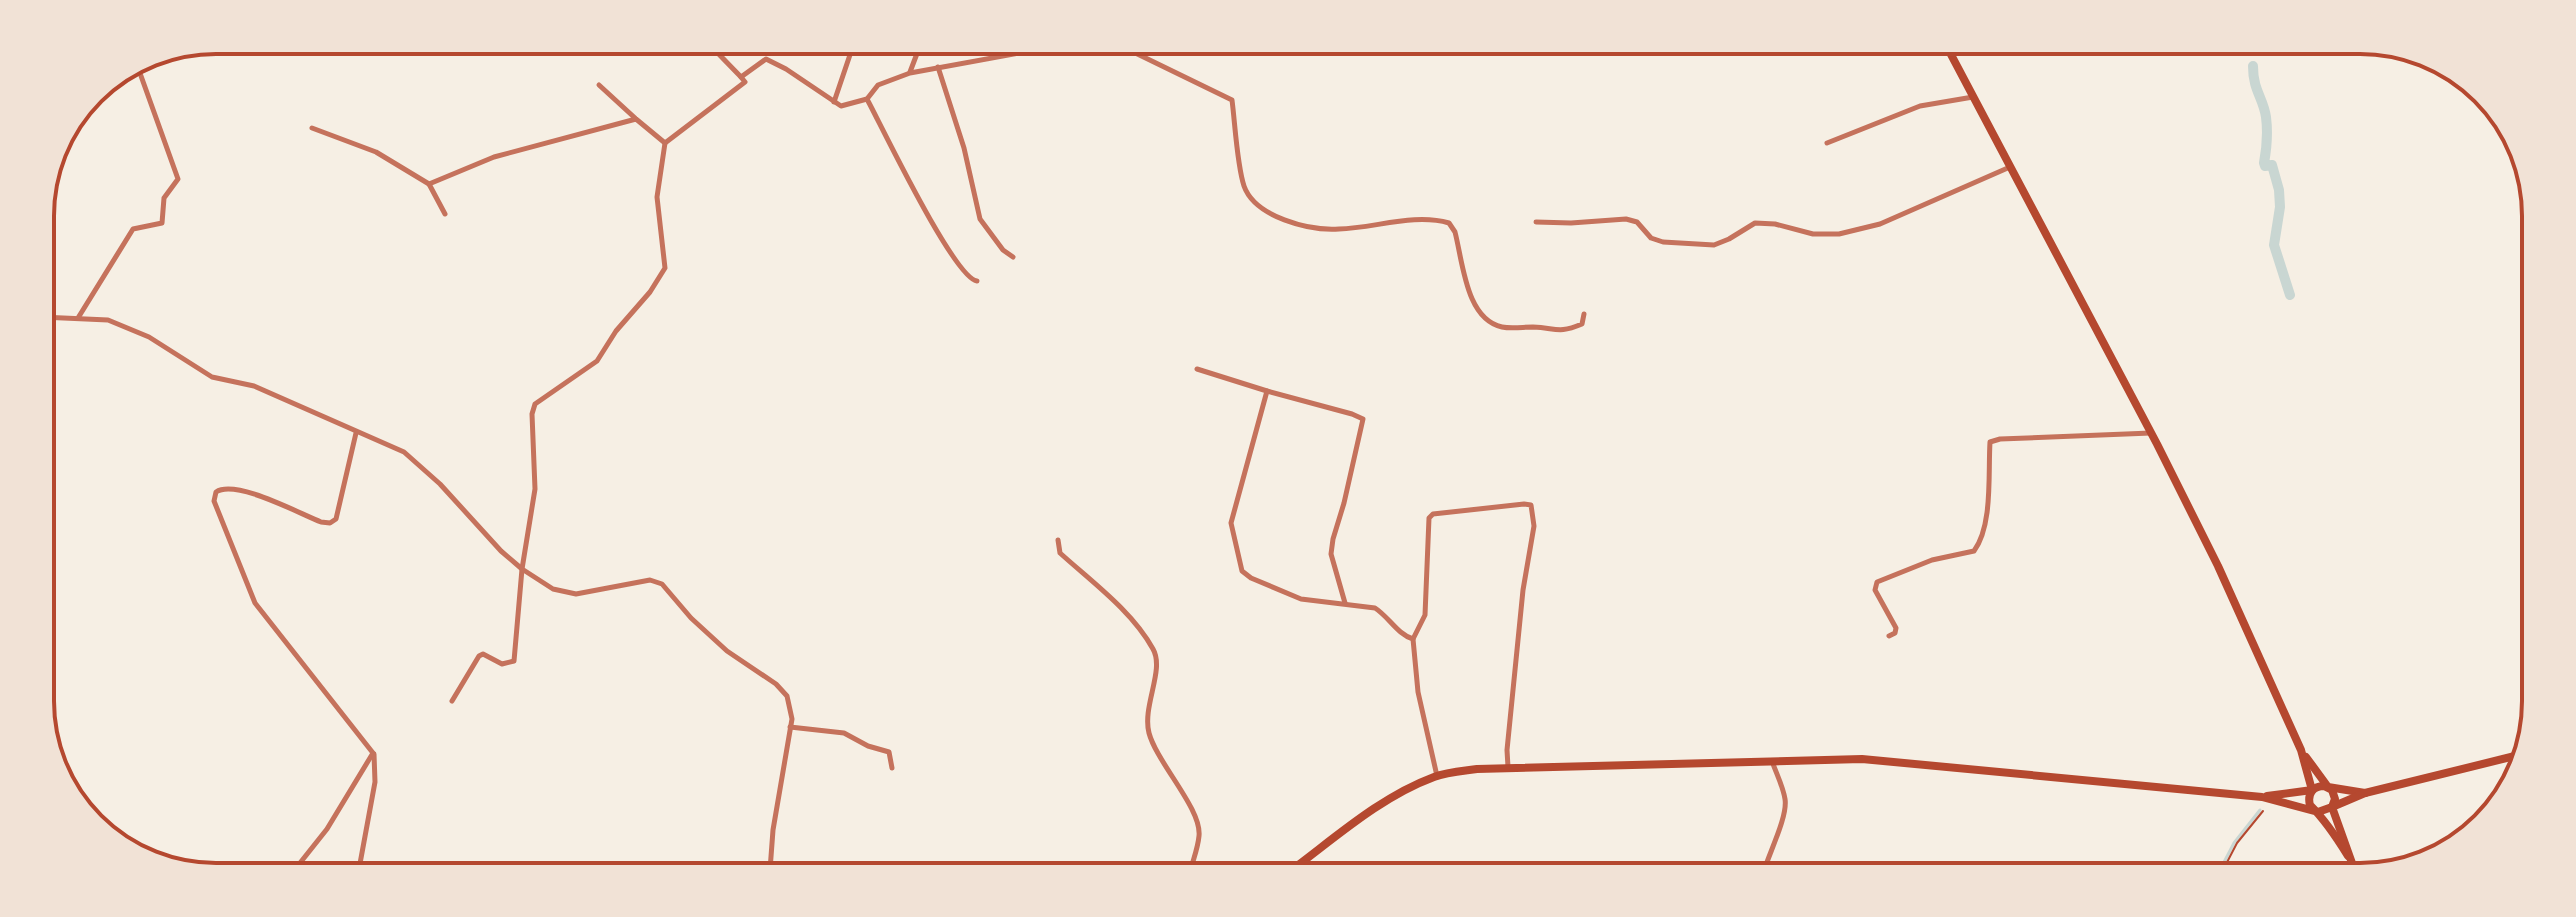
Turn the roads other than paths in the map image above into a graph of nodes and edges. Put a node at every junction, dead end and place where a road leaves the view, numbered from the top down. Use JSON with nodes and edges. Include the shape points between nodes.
{"nodes":[{"id":1,"x":719,"y":54,"type":"edge"},
{"id":2,"x":850,"y":54,"type":"edge"},
{"id":3,"x":917,"y":54,"type":"edge"},
{"id":4,"x":1013,"y":54,"type":"edge"},
{"id":5,"x":1137,"y":54,"type":"edge"},
{"id":6,"x":1951,"y":54,"type":"edge"},
{"id":7,"x":938,"y":67,"type":"junction"},
{"id":8,"x":140,"y":73,"type":"edge"},
{"id":9,"x":910,"y":73,"type":"junction"},
{"id":10,"x":741,"y":77,"type":"junction"},
{"id":11,"x":599,"y":85,"type":"dead end"},
{"id":12,"x":1973,"y":97,"type":"junction"},
{"id":13,"x":867,"y":99,"type":"junction"},
{"id":14,"x":834,"y":102,"type":"junction"},
{"id":15,"x":636,"y":119,"type":"junction"},
{"id":16,"x":312,"y":128,"type":"dead end"},
{"id":17,"x":665,"y":143,"type":"junction"},
{"id":18,"x":1827,"y":143,"type":"dead end"},
{"id":19,"x":2010,"y":167,"type":"junction"},
{"id":20,"x":429,"y":184,"type":"junction"},
{"id":21,"x":445,"y":214,"type":"dead end"},
{"id":22,"x":1536,"y":222,"type":"dead end"},
{"id":23,"x":1013,"y":257,"type":"dead end"},
{"id":24,"x":977,"y":281,"type":"dead end"},
{"id":25,"x":1584,"y":314,"type":"dead end"},
{"id":26,"x":54,"y":318,"type":"edge"},
{"id":27,"x":77,"y":319,"type":"junction"},
{"id":28,"x":1197,"y":369,"type":"dead end"},
{"id":29,"x":1267,"y":391,"type":"junction"},
{"id":30,"x":356,"y":433,"type":"junction"},
{"id":31,"x":2152,"y":433,"type":"junction"},
{"id":32,"x":1058,"y":540,"type":"dead end"},
{"id":33,"x":522,"y":569,"type":"junction"},
{"id":34,"x":1345,"y":604,"type":"junction"},
{"id":35,"x":1889,"y":636,"type":"dead end"},
{"id":36,"x":1413,"y":639,"type":"junction"},
{"id":37,"x":452,"y":701,"type":"dead end"},
{"id":38,"x":790,"y":727,"type":"junction"},
{"id":39,"x":2301,"y":750,"type":"junction"},
{"id":40,"x":373,"y":753,"type":"junction"},
{"id":41,"x":2512,"y":757,"type":"edge"},
{"id":42,"x":1772,"y":760,"type":"junction"},
{"id":43,"x":892,"y":768,"type":"dead end"},
{"id":44,"x":1508,"y":768,"type":"junction"},
{"id":45,"x":1437,"y":776,"type":"junction"},
{"id":46,"x":2328,"y":787,"type":"junction"},
{"id":47,"x":2312,"y":790,"type":"junction"},
{"id":48,"x":2365,"y":793,"type":"junction"},
{"id":49,"x":2262,"y":797,"type":"junction"},
{"id":50,"x":2332,"y":807,"type":"junction"},
{"id":51,"x":2318,"y":812,"type":"junction"},
{"id":52,"x":2348,"y":856,"type":"junction"},
{"id":53,"x":300,"y":863,"type":"edge"},
{"id":54,"x":360,"y":863,"type":"edge"},
{"id":55,"x":771,"y":863,"type":"edge"},
{"id":56,"x":1192,"y":863,"type":"edge"},
{"id":57,"x":1301,"y":863,"type":"edge"},
{"id":58,"x":1766,"y":863,"type":"edge"},
{"id":59,"x":2351,"y":863,"type":"edge"}],
"edges":[{"from":1,"to":10,"type":"street"},
{"from":2,"to":14,"type":"street"},
{"from":3,"to":9,"type":"street"},
{"from":4,"to":7,"type":"street"},
{"from":5,"to":25,"type":"street","via":[[1232,100],[1244,186],[1256,205],[1284,221],[1337,230],[1437,219],[1455,232],[1474,307],[1486,321],[1505,328],[1563,332],[1582,324]]},
{"from":6,"to":12,"type":"main road"},
{"from":7,"to":9,"type":"street"},
{"from":7,"to":23,"type":"street","via":[[980,219]]},
{"from":8,"to":27,"type":"street","via":[[178,179],[164,198],[162,223],[133,229]]},
{"from":9,"to":13,"type":"street","via":[[878,85]]},
{"from":10,"to":14,"type":"street","via":[[766,59]]},
{"from":10,"to":17,"type":"street","via":[[745,82]]},
{"from":11,"to":15,"type":"street"},
{"from":12,"to":18,"type":"street","via":[[1920,106]]},
{"from":12,"to":19,"type":"main road"},
{"from":13,"to":14,"type":"street","via":[[841,106]]},
{"from":13,"to":24,"type":"street","via":[[945,247]]},
{"from":15,"to":17,"type":"street"},
{"from":15,"to":20,"type":"street","via":[[494,157]]},
{"from":16,"to":20,"type":"street","via":[[376,152]]},
{"from":17,"to":33,"type":"street","via":[[657,197],[665,268],[597,361],[535,404],[535,489]]},
{"from":19,"to":22,"type":"street","via":[[1880,224],[1839,234],[1755,223],[1714,245],[1663,242],[1626,219]]},
{"from":19,"to":31,"type":"main road"},
{"from":20,"to":21,"type":"street"},
{"from":26,"to":27,"type":"street"},
{"from":27,"to":30,"type":"street","via":[[108,320],[149,337],[212,377],[254,386]]},
{"from":28,"to":29,"type":"street"},
{"from":29,"to":34,"type":"street","via":[[1363,419],[1331,554]]},
{"from":29,"to":34,"type":"street","via":[[1231,523],[1242,571],[1301,599]]},
{"from":30,"to":33,"type":"street","via":[[404,452]]},
{"from":30,"to":40,"type":"street","via":[[336,519],[330,523],[239,489],[224,487],[214,501],[255,603]]},
{"from":31,"to":35,"type":"street","via":[[1990,442],[1981,542],[1974,551],[1932,560],[1877,582],[1875,590],[1896,628]]},
{"from":31,"to":39,"type":"main road"},
{"from":32,"to":56,"type":"street","via":[[1060,553],[1131,619],[1155,651],[1158,665],[1149,698],[1149,731],[1200,833]]},
{"from":33,"to":37,"type":"street","via":[[514,661],[502,664],[479,656]]},
{"from":33,"to":38,"type":"street","via":[[553,589],[576,594],[650,580],[662,584],[727,651],[787,696]]},
{"from":34,"to":36,"type":"street","via":[[1375,608],[1404,637]]},
{"from":36,"to":44,"type":"street","via":[[1425,615],[1429,518],[1531,505],[1534,526]]},
{"from":36,"to":45,"type":"street","via":[[1418,692]]},
{"from":38,"to":43,"type":"street","via":[[844,733],[889,752]]},
{"from":38,"to":55,"type":"street"},
{"from":39,"to":46,"type":"main road"},
{"from":39,"to":47,"type":"main road"},
{"from":40,"to":53,"type":"street"},
{"from":40,"to":54,"type":"street","via":[[375,782]]},
{"from":41,"to":48,"type":"main road"},
{"from":42,"to":44,"type":"main road"},
{"from":42,"to":49,"type":"main road","via":[[1862,759]]},
{"from":42,"to":58,"type":"street","via":[[1785,800]]},
{"from":44,"to":45,"type":"main road"},
{"from":45,"to":57,"type":"main road","via":[[1366,815]]},
{"from":46,"to":47,"type":"main road"},
{"from":46,"to":48,"type":"main road"},
{"from":46,"to":50,"type":"main road","via":[[2335,799]]},
{"from":47,"to":49,"type":"main road"},
{"from":47,"to":51,"type":"main road","via":[[2310,805]]},
{"from":48,"to":50,"type":"main road"},
{"from":49,"to":51,"type":"main road"},
{"from":50,"to":51,"type":"main road"},
{"from":50,"to":52,"type":"main road"},
{"from":51,"to":52,"type":"main road"},
{"from":52,"to":59,"type":"main road"}]}
